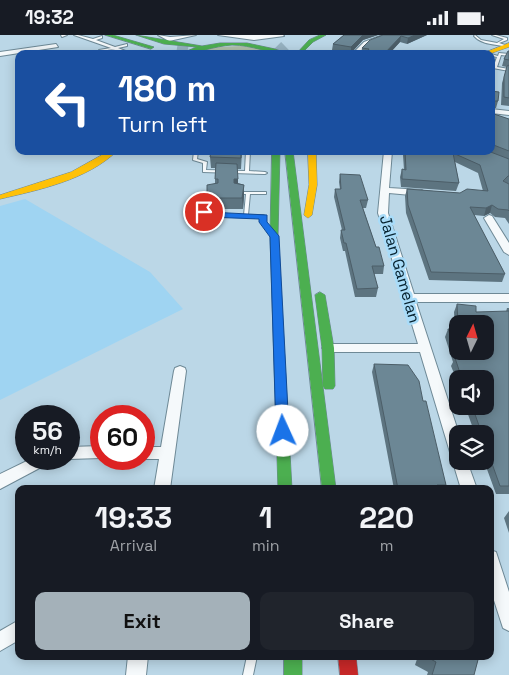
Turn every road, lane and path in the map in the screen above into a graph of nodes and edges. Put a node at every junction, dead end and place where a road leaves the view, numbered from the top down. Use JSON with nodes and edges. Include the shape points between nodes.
{"nodes":[{"id":1,"x":66,"y":35,"type":"edge"},
{"id":2,"x":75,"y":35,"type":"edge"},
{"id":3,"x":138,"y":35,"type":"edge"},
{"id":4,"x":160,"y":35,"type":"edge"},
{"id":5,"x":193,"y":35,"type":"edge"},
{"id":6,"x":309,"y":35,"type":"edge"},
{"id":7,"x":324,"y":35,"type":"edge"},
{"id":8,"x":388,"y":35,"type":"edge"},
{"id":9,"x":493,"y":35,"type":"edge"},
{"id":10,"x":62,"y":36,"type":"edge"},
{"id":11,"x":475,"y":36,"type":"edge"},
{"id":12,"x":99,"y":37,"type":"edge"},
{"id":13,"x":85,"y":43,"type":"dead end"},
{"id":14,"x":215,"y":44,"type":"edge"},
{"id":15,"x":125,"y":45,"type":"edge"},
{"id":16,"x":56,"y":46,"type":"dead end"},
{"id":17,"x":283,"y":46,"type":"edge"},
{"id":18,"x":28,"y":50,"type":"edge"},
{"id":19,"x":104,"y":50,"type":"edge"},
{"id":20,"x":138,"y":50,"type":"edge"},
{"id":21,"x":161,"y":50,"type":"edge"},
{"id":22,"x":166,"y":50,"type":"tunnel mouth"},
{"id":23,"x":186,"y":50,"type":"edge"},
{"id":24,"x":302,"y":50,"type":"edge"},
{"id":25,"x":359,"y":50,"type":"edge"},
{"id":26,"x":498,"y":51,"type":"edge"},
{"id":27,"x":15,"y":52,"type":"edge"},
{"id":28,"x":0,"y":54,"type":"edge"},
{"id":29,"x":509,"y":70,"type":"edge"},
{"id":30,"x":495,"y":111,"type":"edge"},
{"id":31,"x":509,"y":113,"type":"edge"},
{"id":32,"x":109,"y":155,"type":"edge"},
{"id":33,"x":196,"y":155,"type":"edge"},
{"id":34,"x":248,"y":155,"type":"edge"},
{"id":35,"x":265,"y":155,"type":"edge"},
{"id":36,"x":276,"y":155,"type":"edge"},
{"id":37,"x":289,"y":155,"type":"edge"},
{"id":38,"x":301,"y":155,"type":"edge"},
{"id":39,"x":312,"y":155,"type":"edge"},
{"id":40,"x":388,"y":155,"type":"edge"},
{"id":41,"x":247,"y":172,"type":"junction"},
{"id":42,"x":265,"y":173,"type":"junction"},
{"id":43,"x":384,"y":190,"type":"junction"},
{"id":44,"x":216,"y":193,"type":"edge"},
{"id":45,"x":238,"y":193,"type":"edge"},
{"id":46,"x":248,"y":193,"type":"junction"},
{"id":47,"x":264,"y":193,"type":"junction"},
{"id":48,"x":430,"y":194,"type":"edge"},
{"id":49,"x":0,"y":197,"type":"edge"},
{"id":50,"x":246,"y":216,"type":"junction"},
{"id":51,"x":264,"y":217,"type":"junction"},
{"id":52,"x":489,"y":218,"type":"dead end"},
{"id":53,"x":274,"y":236,"type":"junction"},
{"id":54,"x":509,"y":252,"type":"edge"},
{"id":55,"x":318,"y":281,"type":"dead end"},
{"id":56,"x":408,"y":298,"type":"junction"},
{"id":57,"x":509,"y":298,"type":"edge"},
{"id":58,"x":328,"y":348,"type":"junction"},
{"id":59,"x":423,"y":349,"type":"junction"},
{"id":60,"x":180,"y":371,"type":"dead end"},
{"id":61,"x":449,"y":426,"type":"edge"},
{"id":62,"x":155,"y":453,"type":"edge"},
{"id":63,"x":167,"y":453,"type":"junction"},
{"id":64,"x":23,"y":470,"type":"edge"},
{"id":65,"x":463,"y":470,"type":"edge"},
{"id":66,"x":0,"y":482,"type":"edge"},
{"id":67,"x":163,"y":485,"type":"edge"},
{"id":68,"x":285,"y":485,"type":"edge"},
{"id":69,"x":331,"y":485,"type":"edge"},
{"id":70,"x":331,"y":485,"type":"edge"},
{"id":71,"x":468,"y":485,"type":"edge"},
{"id":72,"x":494,"y":571,"type":"edge"},
{"id":73,"x":509,"y":622,"type":"edge"},
{"id":74,"x":15,"y":632,"type":"edge"},
{"id":75,"x":0,"y":642,"type":"edge"},
{"id":76,"x":138,"y":660,"type":"edge"},
{"id":77,"x":251,"y":660,"type":"edge"},
{"id":78,"x":292,"y":660,"type":"edge"},
{"id":79,"x":347,"y":660,"type":"edge"},
{"id":80,"x":136,"y":675,"type":"edge"},
{"id":81,"x":248,"y":675,"type":"edge"},
{"id":82,"x":293,"y":675,"type":"edge"},
{"id":83,"x":349,"y":675,"type":"edge"}],
"edges":[{"from":1,"to":10,"type":"lane"},
{"from":2,"to":12,"type":"lane"},
{"from":3,"to":14,"type":"main road","via":[[164,42]]},
{"from":4,"to":5,"type":"street","via":[[169,39]]},
{"from":6,"to":17,"type":"main road"},
{"from":7,"to":24,"type":"main road"},
{"from":8,"to":25,"type":"street","via":[[366,43]]},
{"from":9,"to":26,"type":"lane","via":[[506,39]]},
{"from":11,"to":26,"type":"lane"},
{"from":12,"to":13,"type":"lane"},
{"from":12,"to":15,"type":"main road"},
{"from":12,"to":22,"type":"main road"},
{"from":14,"to":17,"type":"main road"},
{"from":14,"to":17,"type":"main road"},
{"from":14,"to":23,"type":"main road"},
{"from":15,"to":19,"type":"lane"},
{"from":15,"to":20,"type":"main road"},
{"from":15,"to":21,"type":"main road"},
{"from":16,"to":18,"type":"street"},
{"from":26,"to":29,"type":"lane","via":[[495,68]]},
{"from":27,"to":28,"type":"street"},
{"from":30,"to":31,"type":"street"},
{"from":32,"to":49,"type":"main road","via":[[76,173]]},
{"from":33,"to":41,"type":"lane","via":[[195,160],[206,162],[204,171]]},
{"from":34,"to":41,"type":"lane"},
{"from":35,"to":42,"type":"main road"},
{"from":36,"to":53,"type":"main road"},
{"from":37,"to":69,"type":"main road"},
{"from":38,"to":39,"type":"main road","via":[[309,219]]},
{"from":40,"to":43,"type":"street","name":"Jalan Gamelan"},
{"from":41,"to":42,"type":"lane"},
{"from":42,"to":47,"type":"main road"},
{"from":43,"to":48,"type":"street","name":"Jalan Gamelan"},
{"from":43,"to":56,"type":"street","name":"Jalan Gamelan","via":[[383,213]]},
{"from":44,"to":50,"type":"lane","via":[[204,195],[204,212],[208,215]]},
{"from":45,"to":46,"type":"lane"},
{"from":46,"to":47,"type":"lane"},
{"from":46,"to":50,"type":"lane"},
{"from":47,"to":51,"type":"main road"},
{"from":50,"to":51,"type":"lane"},
{"from":51,"to":53,"type":"main road","via":[[263,222]]},
{"from":52,"to":54,"type":"street"},
{"from":53,"to":68,"type":"main road"},
{"from":55,"to":58,"type":"main road"},
{"from":56,"to":57,"type":"street"},
{"from":56,"to":59,"type":"street","name":"Jalan Gamelan"},
{"from":58,"to":59,"type":"street","name":"Jalan Gamelan"},
{"from":58,"to":70,"type":"main road"},
{"from":59,"to":61,"type":"street","name":"Jalan Gamelan"},
{"from":60,"to":63,"type":"street"},
{"from":62,"to":63,"type":"street"},
{"from":63,"to":67,"type":"street"},
{"from":64,"to":66,"type":"street"},
{"from":65,"to":71,"type":"street"},
{"from":72,"to":73,"type":"street"},
{"from":74,"to":75,"type":"street"},
{"from":76,"to":80,"type":"street"},
{"from":77,"to":81,"type":"lane"},
{"from":78,"to":82,"type":"main road"},
{"from":79,"to":83,"type":"main road"}]}
